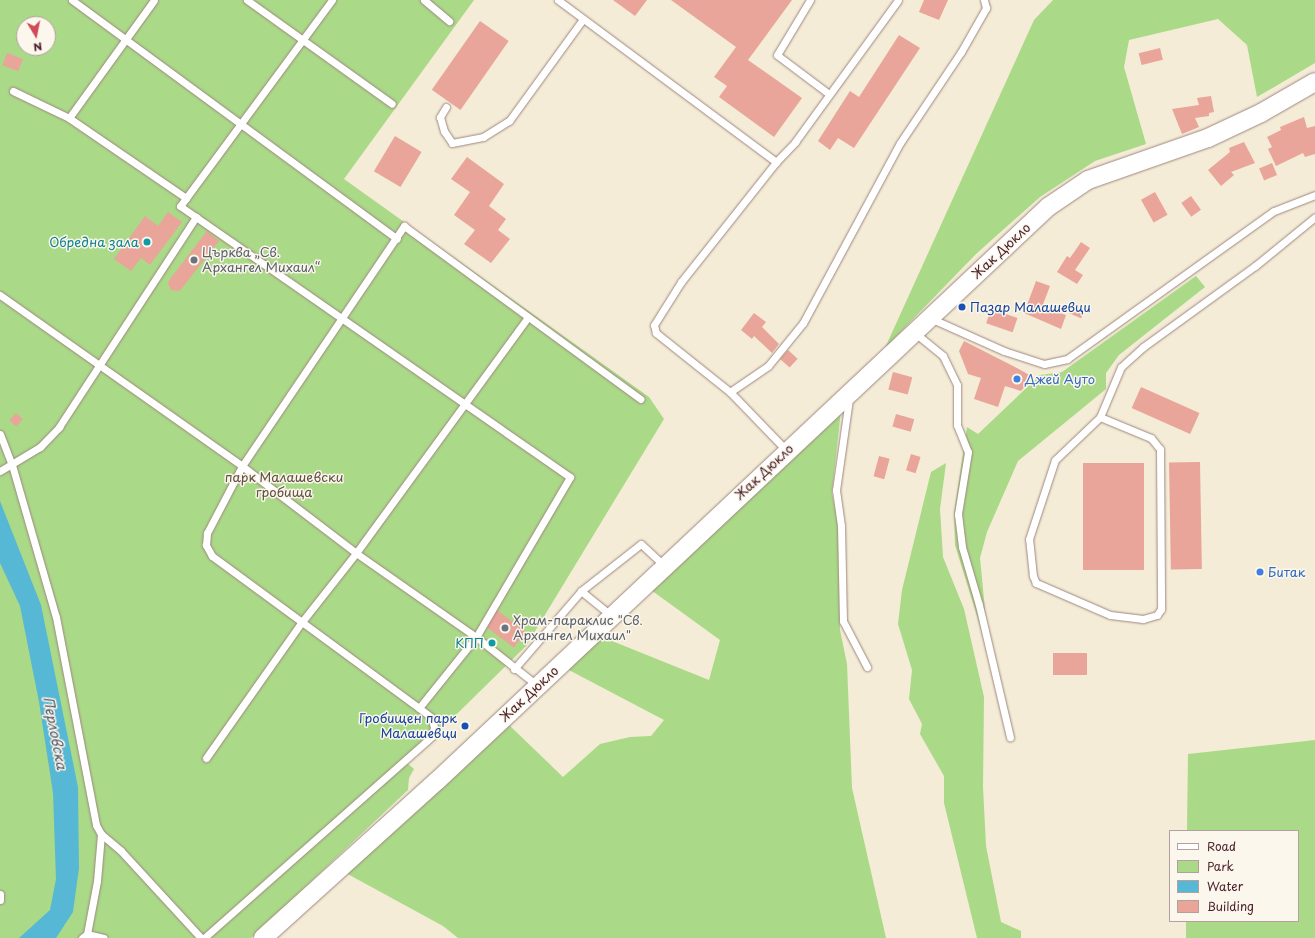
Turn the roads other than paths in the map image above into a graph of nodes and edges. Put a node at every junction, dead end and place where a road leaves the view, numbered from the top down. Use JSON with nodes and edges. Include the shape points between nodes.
{"nodes":[{"id":1,"x":72,"y":0,"type":"edge"},
{"id":2,"x":154,"y":0,"type":"edge"},
{"id":3,"x":247,"y":0,"type":"edge"},
{"id":4,"x":332,"y":0,"type":"edge"},
{"id":5,"x":424,"y":0,"type":"edge"},
{"id":6,"x":558,"y":0,"type":"edge"},
{"id":7,"x":810,"y":0,"type":"edge"},
{"id":8,"x":898,"y":0,"type":"edge"},
{"id":9,"x":984,"y":0,"type":"edge"},
{"id":10,"x":583,"y":19,"type":"junction"},
{"id":11,"x":449,"y":21,"type":"dead end"},
{"id":12,"x":123,"y":40,"type":"junction"},
{"id":13,"x":302,"y":41,"type":"junction"},
{"id":14,"x":1315,"y":82,"type":"edge"},
{"id":15,"x":13,"y":91,"type":"dead end"},
{"id":16,"x":829,"y":94,"type":"junction"},
{"id":17,"x":392,"y":104,"type":"dead end"},
{"id":18,"x":446,"y":107,"type":"dead end"},
{"id":19,"x":68,"y":118,"type":"junction"},
{"id":20,"x":240,"y":123,"type":"junction"},
{"id":21,"x":776,"y":162,"type":"junction"},
{"id":22,"x":1315,"y":195,"type":"edge"},
{"id":23,"x":186,"y":198,"type":"junction"},
{"id":24,"x":196,"y":217,"type":"junction"},
{"id":25,"x":1315,"y":217,"type":"edge"},
{"id":26,"x":397,"y":239,"type":"junction"},
{"id":27,"x":0,"y":295,"type":"edge"},
{"id":28,"x":528,"y":317,"type":"junction"},
{"id":29,"x":930,"y":318,"type":"junction"},
{"id":30,"x":342,"y":320,"type":"junction"},
{"id":31,"x":915,"y":333,"type":"junction"},
{"id":32,"x":99,"y":364,"type":"junction"},
{"id":33,"x":730,"y":392,"type":"junction"},
{"id":34,"x":850,"y":393,"type":"junction"},
{"id":35,"x":640,"y":399,"type":"dead end"},
{"id":36,"x":465,"y":403,"type":"junction"},
{"id":37,"x":1100,"y":417,"type":"junction"},
{"id":38,"x":0,"y":434,"type":"edge"},
{"id":39,"x":787,"y":451,"type":"junction"},
{"id":40,"x":12,"y":465,"type":"junction"},
{"id":41,"x":242,"y":466,"type":"junction"},
{"id":42,"x":0,"y":471,"type":"edge"},
{"id":43,"x":356,"y":553,"type":"junction"},
{"id":44,"x":665,"y":566,"type":"junction"},
{"id":45,"x":581,"y":591,"type":"junction"},
{"id":46,"x":612,"y":616,"type":"junction"},
{"id":47,"x":300,"y":623,"type":"junction"},
{"id":48,"x":476,"y":637,"type":"junction"},
{"id":49,"x":867,"y":667,"type":"dead end"},
{"id":50,"x":514,"y":669,"type":"junction"},
{"id":51,"x":538,"y":686,"type":"junction"},
{"id":52,"x":419,"y":708,"type":"junction"},
{"id":53,"x":1010,"y":737,"type":"dead end"},
{"id":54,"x":206,"y":758,"type":"dead end"},
{"id":55,"x":101,"y":834,"type":"junction"},
{"id":56,"x":0,"y":894,"type":"edge"},
{"id":57,"x":0,"y":900,"type":"edge"},
{"id":58,"x":85,"y":936,"type":"edge"},
{"id":59,"x":104,"y":938,"type":"edge"},
{"id":60,"x":202,"y":938,"type":"edge"},
{"id":61,"x":263,"y":938,"type":"edge"}],
"edges":[{"from":1,"to":12,"type":"lane"},
{"from":2,"to":12,"type":"lane"},
{"from":3,"to":13,"type":"lane"},
{"from":4,"to":13,"type":"lane"},
{"from":5,"to":11,"type":"lane"},
{"from":6,"to":10,"type":"lane"},
{"from":7,"to":16,"type":"lane","via":[[777,55]]},
{"from":8,"to":16,"type":"lane"},
{"from":9,"to":33,"type":"lane","via":[[986,8],[961,52],[900,143],[803,323],[768,366]]},
{"from":10,"to":18,"type":"lane","via":[[509,121],[483,137],[452,143],[444,131],[440,117]]},
{"from":10,"to":21,"type":"lane"},
{"from":12,"to":19,"type":"lane"},
{"from":12,"to":20,"type":"lane"},
{"from":13,"to":17,"type":"lane"},
{"from":13,"to":20,"type":"lane"},
{"from":14,"to":29,"type":"street","name":"Жак Дюкло","via":[[1208,138],[1088,180],[1048,207]]},
{"from":15,"to":19,"type":"lane"},
{"from":16,"to":21,"type":"lane","via":[[796,142]]},
{"from":19,"to":23,"type":"lane"},
{"from":20,"to":23,"type":"lane"},
{"from":20,"to":26,"type":"lane"},
{"from":21,"to":33,"type":"lane","via":[[681,282],[654,325],[656,333]]},
{"from":22,"to":29,"type":"lane","via":[[1274,211],[1066,359],[1044,364],[1004,351]]},
{"from":23,"to":24,"type":"lane","via":[[180,206]]},
{"from":24,"to":30,"type":"lane"},
{"from":24,"to":32,"type":"lane"},
{"from":25,"to":37,"type":"lane","via":[[1255,266],[1142,347],[1122,367]]},
{"from":26,"to":28,"type":"lane","via":[[404,226]]},
{"from":26,"to":30,"type":"lane"},
{"from":27,"to":32,"type":"lane"},
{"from":28,"to":35,"type":"lane"},
{"from":28,"to":36,"type":"lane"},
{"from":29,"to":31,"type":"street","name":"Жак Дюкло"},
{"from":30,"to":36,"type":"lane"},
{"from":30,"to":41,"type":"lane"},
{"from":31,"to":34,"type":"street","name":"Жак Дюкло"},
{"from":31,"to":53,"type":"lane","via":[[943,356],[957,385],[957,425],[968,452],[958,514],[962,547],[979,605]]},
{"from":32,"to":40,"type":"lane","via":[[58,427],[40,446]]},
{"from":32,"to":41,"type":"lane"},
{"from":33,"to":39,"type":"lane"},
{"from":34,"to":39,"type":"street","name":"Жак Дюкло"},
{"from":34,"to":49,"type":"lane","via":[[836,490],[841,526],[843,621]]},
{"from":36,"to":43,"type":"lane"},
{"from":36,"to":48,"type":"lane","via":[[570,477]]},
{"from":37,"to":37,"type":"lane","via":[[1054,460],[1029,539],[1033,576],[1042,585],[1110,615],[1143,619],[1157,615],[1161,609],[1160,449],[1150,438]]},
{"from":38,"to":40,"type":"lane"},
{"from":39,"to":44,"type":"street","name":"Жак Дюкло"},
{"from":40,"to":42,"type":"lane"},
{"from":40,"to":55,"type":"lane","via":[[56,617],[96,825]]},
{"from":41,"to":43,"type":"lane"},
{"from":41,"to":47,"type":"lane","via":[[207,533],[206,545],[212,556]]},
{"from":43,"to":47,"type":"lane"},
{"from":43,"to":48,"type":"lane"},
{"from":44,"to":45,"type":"lane","via":[[641,544]]},
{"from":44,"to":46,"type":"street","name":"Жак Дюкло"},
{"from":45,"to":46,"type":"lane"},
{"from":45,"to":50,"type":"lane"},
{"from":46,"to":51,"type":"street","name":"Жак Дюкло"},
{"from":47,"to":52,"type":"lane"},
{"from":47,"to":54,"type":"lane"},
{"from":48,"to":50,"type":"lane"},
{"from":48,"to":52,"type":"lane"},
{"from":50,"to":51,"type":"lane"},
{"from":51,"to":61,"type":"street","name":"Жак Дюкло"},
{"from":52,"to":60,"type":"lane","via":[[431,717],[434,727],[432,736]]},
{"from":55,"to":58,"type":"lane","via":[[97,881]]},
{"from":55,"to":60,"type":"lane","via":[[121,851]]},
{"from":56,"to":57,"type":"lane"},
{"from":58,"to":59,"type":"lane"}]}
